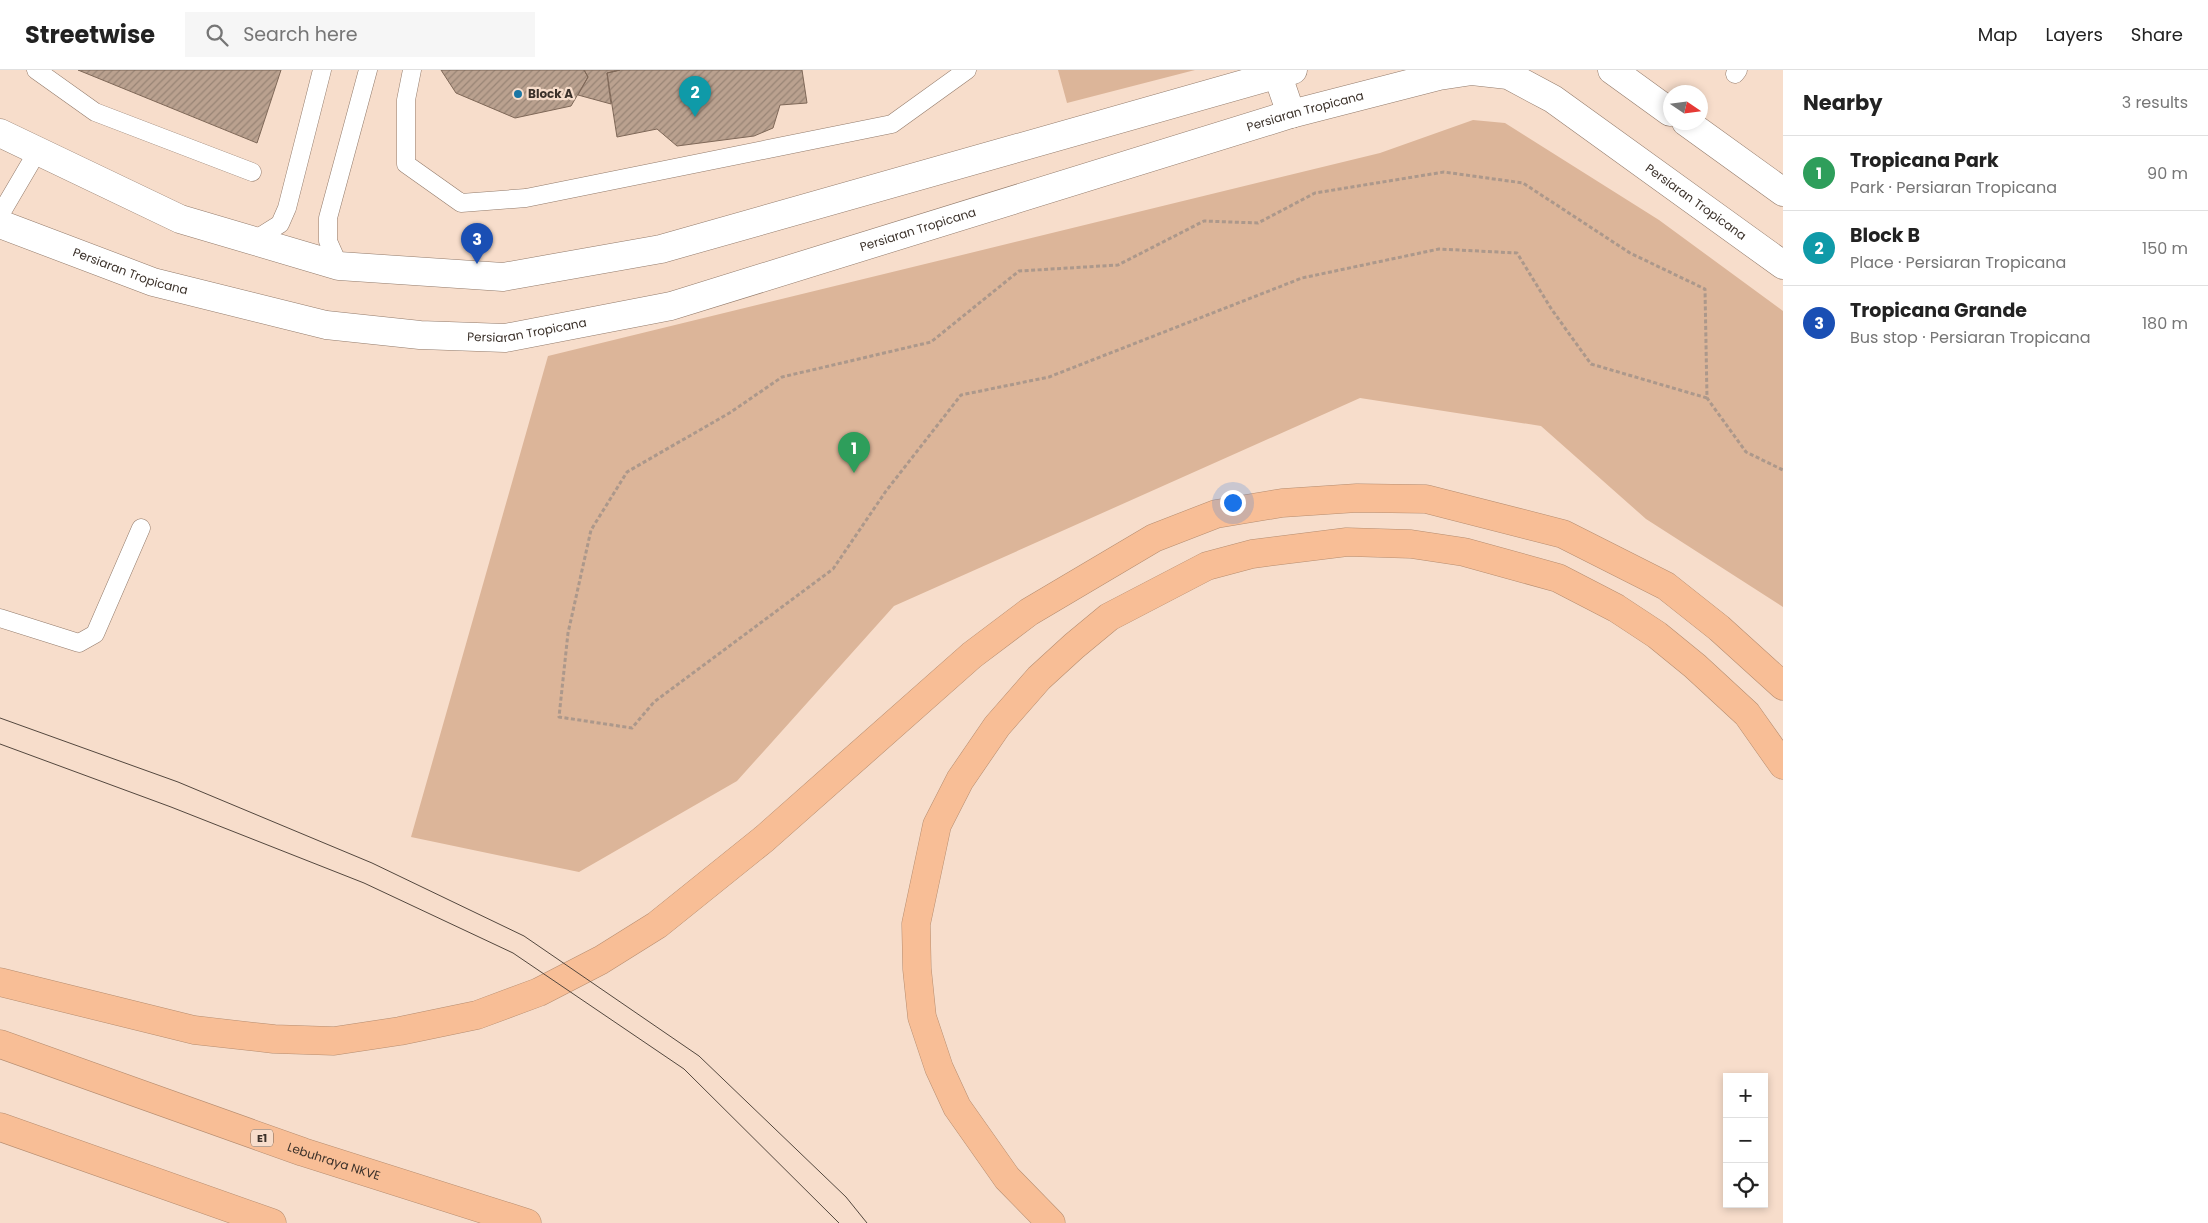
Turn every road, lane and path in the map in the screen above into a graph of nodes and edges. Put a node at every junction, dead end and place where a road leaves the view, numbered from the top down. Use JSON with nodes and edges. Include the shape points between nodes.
{"nodes":[{"id":1,"x":36,"y":70,"type":"edge"},
{"id":2,"x":322,"y":70,"type":"edge"},
{"id":3,"x":368,"y":70,"type":"edge"},
{"id":4,"x":412,"y":70,"type":"edge"},
{"id":5,"x":967,"y":70,"type":"edge"},
{"id":6,"x":1612,"y":70,"type":"edge"},
{"id":7,"x":1282,"y":72,"type":"edge"},
{"id":8,"x":1663,"y":107,"type":"edge"},
{"id":9,"x":1291,"y":114,"type":"junction"},
{"id":10,"x":1697,"y":130,"type":"edge"},
{"id":11,"x":0,"y":133,"type":"edge"},
{"id":12,"x":37,"y":152,"type":"junction"},
{"id":13,"x":252,"y":172,"type":"dead end"},
{"id":14,"x":1783,"y":192,"type":"edge"},
{"id":15,"x":0,"y":215,"type":"edge"},
{"id":16,"x":0,"y":224,"type":"edge"},
{"id":17,"x":253,"y":241,"type":"junction"},
{"id":18,"x":1783,"y":265,"type":"edge"},
{"id":19,"x":339,"y":266,"type":"junction"},
{"id":20,"x":1707,"y":398,"type":"junction"},
{"id":21,"x":1783,"y":470,"type":"edge"},
{"id":22,"x":141,"y":528,"type":"dead end"},
{"id":23,"x":0,"y":618,"type":"edge"},
{"id":24,"x":1783,"y":686,"type":"edge"},
{"id":25,"x":1783,"y":765,"type":"edge"},
{"id":26,"x":0,"y":982,"type":"edge"},
{"id":27,"x":0,"y":1044,"type":"edge"},
{"id":28,"x":0,"y":1127,"type":"edge"},
{"id":29,"x":272,"y":1223,"type":"edge"},
{"id":30,"x":527,"y":1223,"type":"edge"},
{"id":31,"x":1051,"y":1223,"type":"edge"}],
"edges":[{"from":1,"to":13,"type":"lane","via":[[95,112]]},
{"from":2,"to":17,"type":"lane","via":[[287,208],[280,224]]},
{"from":3,"to":19,"type":"lane","via":[[328,218],[328,241]]},
{"from":4,"to":5,"type":"lane","via":[[406,100],[406,164],[461,203],[526,198],[892,124]]},
{"from":6,"to":8,"type":"main road"},
{"from":7,"to":9,"type":"main road"},
{"from":7,"to":19,"type":"main road","via":[[661,249],[503,277]]},
{"from":9,"to":16,"type":"main road","name":"Persiaran Tropicana","via":[[671,306],[505,338],[420,335],[326,325],[153,282]]},
{"from":9,"to":18,"type":"main road","name":"Persiaran Tropicana","via":[[1439,76],[1472,71],[1508,75],[1553,99]]},
{"from":10,"to":14,"type":"main road"},
{"from":11,"to":12,"type":"main road"},
{"from":12,"to":15,"type":"lane"},
{"from":12,"to":17,"type":"main road","via":[[180,219]]},
{"from":17,"to":19,"type":"main road"},
{"from":20,"to":20,"type":"path","via":[[1591,364],[1517,254],[1439,249],[1302,278],[1049,378],[961,395],[886,491],[832,569],[654,702],[632,728],[559,716],[568,632],[591,530],[627,472],[731,412],[782,377],[931,342],[1019,271],[1118,265],[1204,221],[1258,223],[1315,194],[1444,172],[1523,183],[1630,253],[1705,289]]},
{"from":20,"to":21,"type":"path","via":[[1746,452]]},
{"from":22,"to":23,"type":"lane","via":[[95,634],[79,643]]},
{"from":24,"to":26,"type":"highway","via":[[1719,628],[1666,586],[1563,534],[1426,500],[1356,498],[1282,503],[1216,514],[1154,538],[1029,612],[972,655],[764,839],[657,925],[539,992],[477,1015],[334,1041],[274,1039],[194,1030]]},
{"from":25,"to":31,"type":"highway","via":[[1747,714],[1657,635],[1616,608],[1558,578],[1464,552],[1411,544],[1347,542],[1252,554],[1207,566],[1109,617],[1039,678],[996,726],[960,780],[937,825],[916,924],[922,1017],[939,1068],[957,1107],[1007,1178]]},
{"from":27,"to":30,"type":"highway","name":"Lebuhraya NKVE","number":"E1","via":[[302,1152]]},
{"from":28,"to":29,"type":"highway"}]}
